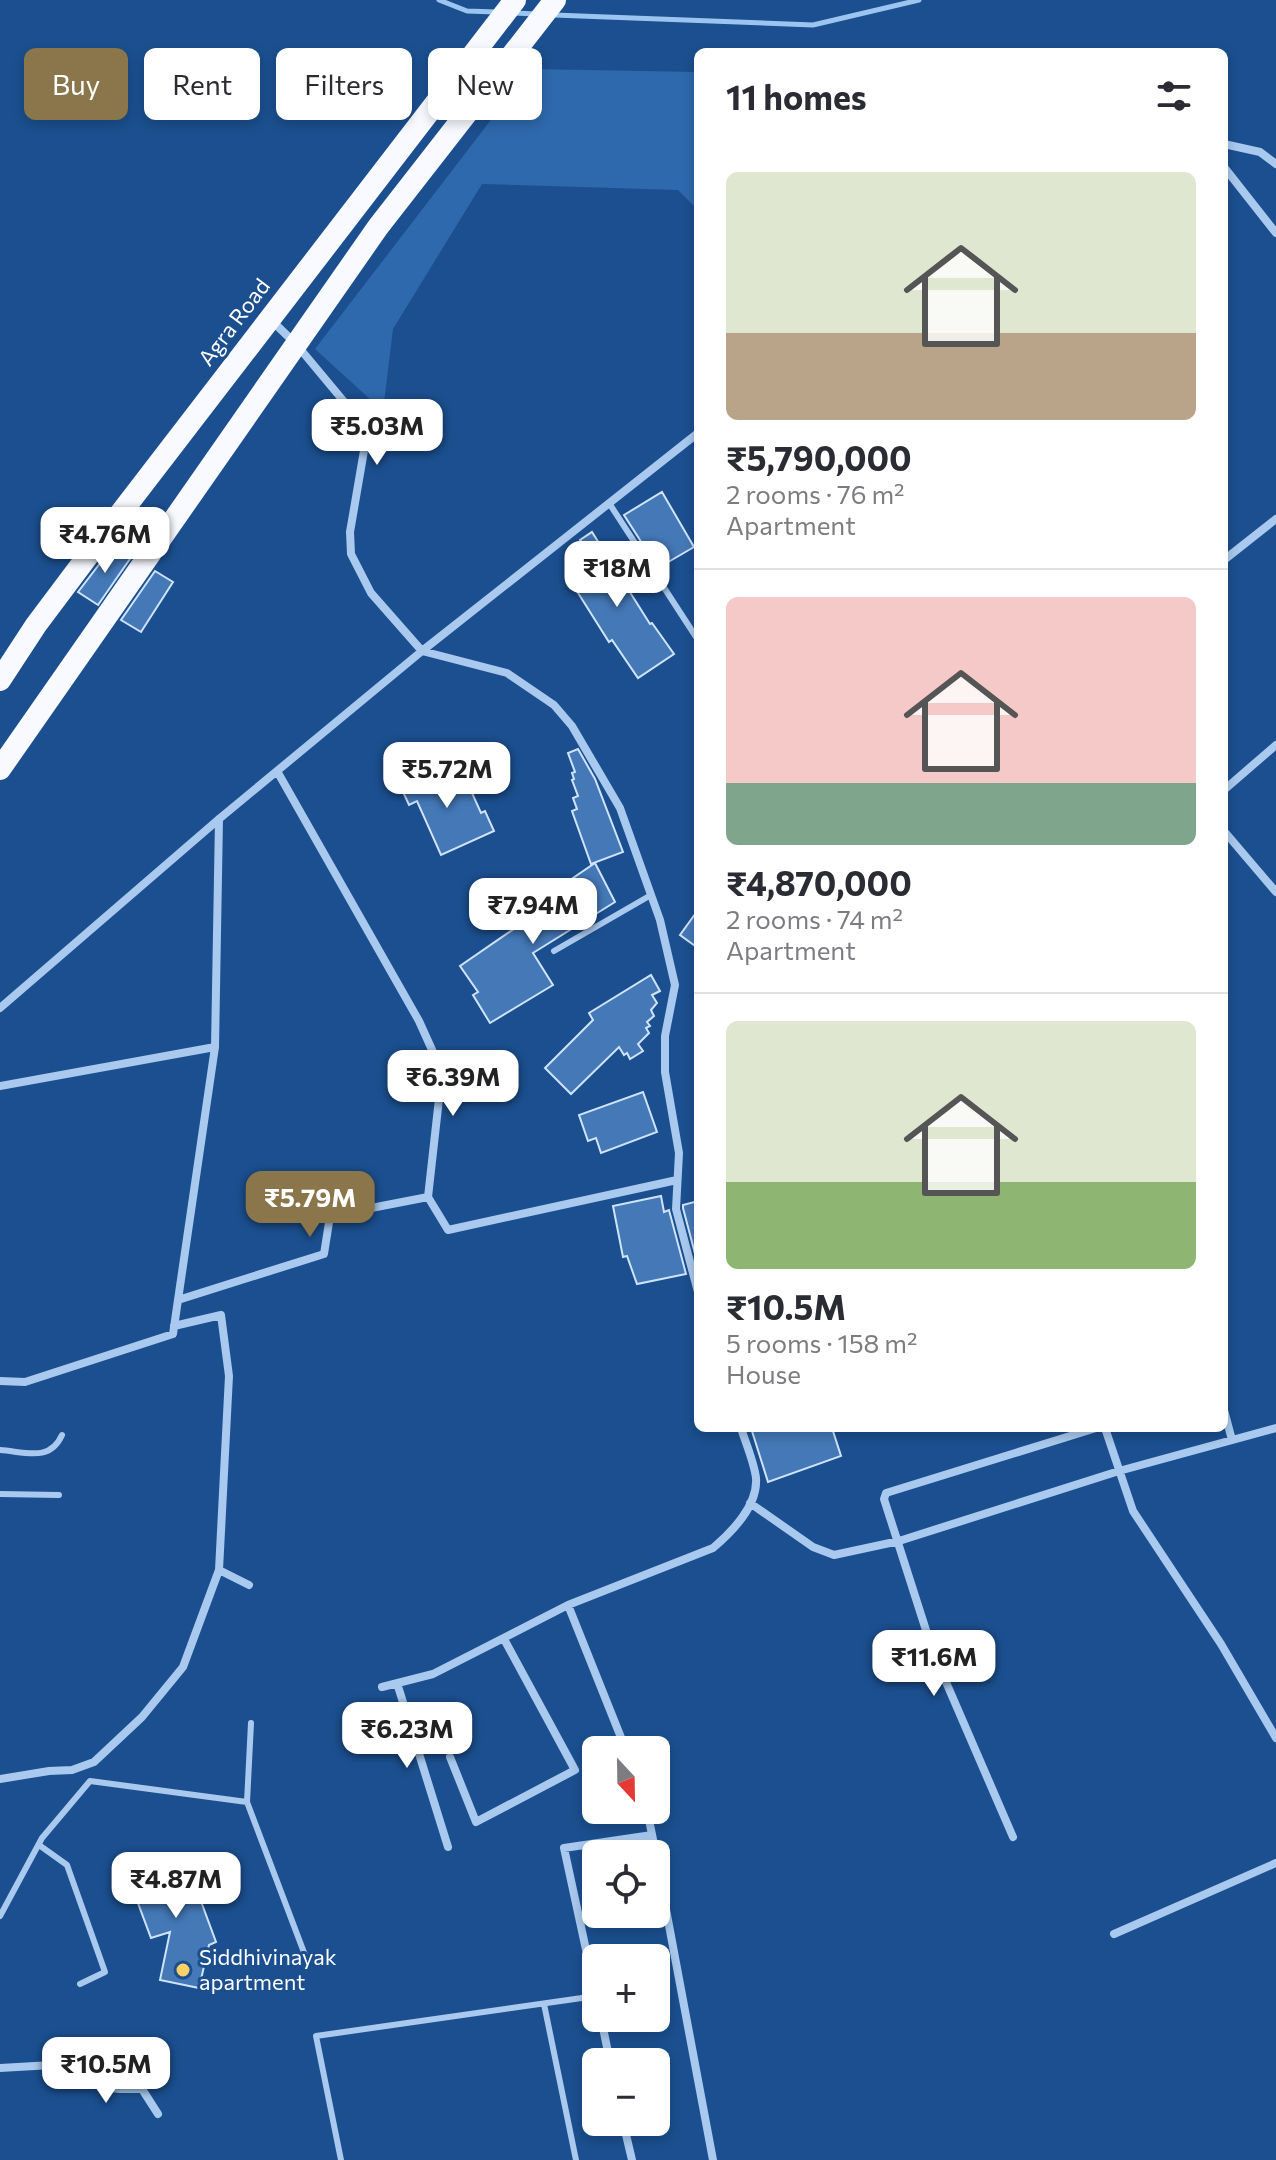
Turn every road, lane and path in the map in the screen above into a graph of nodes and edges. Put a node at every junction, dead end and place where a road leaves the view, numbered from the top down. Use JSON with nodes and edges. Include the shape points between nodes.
{"nodes":[{"id":1,"x":515,"y":0,"type":"edge"},
{"id":2,"x":555,"y":0,"type":"edge"},
{"id":3,"x":1228,"y":145,"type":"edge"},
{"id":4,"x":1276,"y":164,"type":"edge"},
{"id":5,"x":1228,"y":172,"type":"edge"},
{"id":6,"x":1276,"y":233,"type":"edge"},
{"id":7,"x":269,"y":318,"type":"junction"},
{"id":8,"x":296,"y":344,"type":"junction"},
{"id":9,"x":694,"y":436,"type":"edge"},
{"id":10,"x":609,"y":503,"type":"junction"},
{"id":11,"x":1276,"y":519,"type":"edge"},
{"id":12,"x":1228,"y":557,"type":"edge"},
{"id":13,"x":694,"y":634,"type":"edge"},
{"id":14,"x":422,"y":651,"type":"junction"},
{"id":15,"x":0,"y":680,"type":"edge"},
{"id":16,"x":1276,"y":745,"type":"edge"},
{"id":17,"x":0,"y":769,"type":"edge"},
{"id":18,"x":277,"y":771,"type":"junction"},
{"id":19,"x":1228,"y":787,"type":"edge"},
{"id":20,"x":219,"y":819,"type":"junction"},
{"id":21,"x":1228,"y":836,"type":"edge"},
{"id":22,"x":1276,"y":892,"type":"edge"},
{"id":23,"x":651,"y":895,"type":"junction"},
{"id":24,"x":554,"y":951,"type":"dead end"},
{"id":25,"x":0,"y":1008,"type":"edge"},
{"id":26,"x":215,"y":1047,"type":"junction"},
{"id":27,"x":0,"y":1086,"type":"edge"},
{"id":28,"x":677,"y":1180,"type":"junction"},
{"id":29,"x":428,"y":1197,"type":"junction"},
{"id":30,"x":694,"y":1277,"type":"edge"},
{"id":31,"x":178,"y":1300,"type":"junction"},
{"id":32,"x":174,"y":1326,"type":"junction"},
{"id":33,"x":0,"y":1381,"type":"edge"},
{"id":34,"x":1228,"y":1425,"type":"edge"},
{"id":35,"x":1276,"y":1428,"type":"edge"},
{"id":36,"x":742,"y":1432,"type":"edge"},
{"id":37,"x":1083,"y":1432,"type":"edge"},
{"id":38,"x":1106,"y":1432,"type":"edge"},
{"id":39,"x":62,"y":1435,"type":"dead end"},
{"id":40,"x":1232,"y":1440,"type":"junction"},
{"id":41,"x":0,"y":1450,"type":"edge"},
{"id":42,"x":1119,"y":1471,"type":"junction"},
{"id":43,"x":0,"y":1494,"type":"edge"},
{"id":44,"x":59,"y":1495,"type":"dead end"},
{"id":45,"x":750,"y":1503,"type":"junction"},
{"id":46,"x":899,"y":1541,"type":"junction"},
{"id":47,"x":219,"y":1570,"type":"junction"},
{"id":48,"x":249,"y":1585,"type":"dead end"},
{"id":49,"x":568,"y":1605,"type":"junction"},
{"id":50,"x":504,"y":1639,"type":"junction"},
{"id":51,"x":397,"y":1683,"type":"junction"},
{"id":52,"x":382,"y":1687,"type":"dead end"},
{"id":53,"x":251,"y":1723,"type":"dead end"},
{"id":54,"x":620,"y":1736,"type":"edge"},
{"id":55,"x":1276,"y":1738,"type":"edge"},
{"id":56,"x":450,"y":1757,"type":"dead end"},
{"id":57,"x":0,"y":1779,"type":"edge"},
{"id":58,"x":247,"y":1802,"type":"junction"},
{"id":59,"x":650,"y":1824,"type":"edge"},
{"id":60,"x":652,"y":1835,"type":"junction"},
{"id":61,"x":1013,"y":1837,"type":"dead end"},
{"id":62,"x":653,"y":1840,"type":"edge"},
{"id":63,"x":39,"y":1845,"type":"junction"},
{"id":64,"x":448,"y":1847,"type":"dead end"},
{"id":65,"x":1276,"y":1863,"type":"edge"},
{"id":66,"x":0,"y":1916,"type":"edge"},
{"id":67,"x":670,"y":1928,"type":"edge"},
{"id":68,"x":1114,"y":1934,"type":"dead end"},
{"id":69,"x":585,"y":1944,"type":"edge"},
{"id":70,"x":308,"y":1963,"type":"dead end"},
{"id":71,"x":80,"y":1984,"type":"dead end"},
{"id":72,"x":582,"y":1998,"type":"edge"},
{"id":73,"x":544,"y":2004,"type":"junction"},
{"id":74,"x":0,"y":2068,"type":"edge"},
{"id":75,"x":158,"y":2114,"type":"dead end"},
{"id":76,"x":626,"y":2136,"type":"edge"},
{"id":77,"x":341,"y":2160,"type":"edge"},
{"id":78,"x":576,"y":2160,"type":"edge"},
{"id":79,"x":632,"y":2160,"type":"edge"},
{"id":80,"x":713,"y":2160,"type":"edge"}],
"edges":[{"from":1,"to":7,"type":"highway","name":"Agra Road"},
{"from":2,"to":8,"type":"highway","via":[[378,227]]},
{"from":3,"to":4,"type":"street","via":[[1260,152]]},
{"from":5,"to":6,"type":"street"},
{"from":7,"to":8,"type":"street"},
{"from":7,"to":15,"type":"highway","name":"Agra Road"},
{"from":8,"to":14,"type":"street","via":[[361,422],[366,439],[351,554],[371,593]]},
{"from":8,"to":17,"type":"highway"},
{"from":9,"to":10,"type":"street"},
{"from":10,"to":13,"type":"lane"},
{"from":10,"to":14,"type":"street"},
{"from":11,"to":12,"type":"street"},
{"from":14,"to":18,"type":"street"},
{"from":14,"to":23,"type":"street","via":[[507,673],[554,705],[620,808]]},
{"from":16,"to":19,"type":"street"},
{"from":18,"to":20,"type":"street"},
{"from":18,"to":29,"type":"street","via":[[419,1021],[442,1072]]},
{"from":20,"to":25,"type":"street"},
{"from":20,"to":26,"type":"street"},
{"from":21,"to":22,"type":"street"},
{"from":23,"to":24,"type":"lane"},
{"from":23,"to":28,"type":"street","via":[[675,985],[665,1036],[665,1072],[679,1153]]},
{"from":26,"to":27,"type":"street"},
{"from":26,"to":31,"type":"street"},
{"from":28,"to":29,"type":"street","via":[[448,1230]]},
{"from":28,"to":30,"type":"street","via":[[676,1209]]},
{"from":29,"to":31,"type":"street","via":[[330,1216],[324,1254]]},
{"from":31,"to":32,"type":"street"},
{"from":32,"to":33,"type":"street","via":[[173,1334],[25,1382]]},
{"from":32,"to":47,"type":"street","via":[[221,1315],[229,1376]]},
{"from":34,"to":40,"type":"street"},
{"from":35,"to":40,"type":"street"},
{"from":36,"to":45,"type":"street","via":[[756,1479]]},
{"from":37,"to":46,"type":"street","via":[[886,1493]]},
{"from":38,"to":42,"type":"street"},
{"from":39,"to":41,"type":"lane","via":[[48,1453]]},
{"from":40,"to":42,"type":"street"},
{"from":42,"to":46,"type":"street"},
{"from":42,"to":55,"type":"street","via":[[1138,1520]]},
{"from":43,"to":44,"type":"lane"},
{"from":45,"to":46,"type":"street","via":[[813,1547],[834,1555]]},
{"from":45,"to":49,"type":"street","via":[[713,1548]]},
{"from":46,"to":61,"type":"street","via":[[933,1652]]},
{"from":47,"to":48,"type":"street"},
{"from":47,"to":57,"type":"street","via":[[183,1667],[109,1750],[72,1770]]},
{"from":49,"to":50,"type":"street"},
{"from":49,"to":54,"type":"street"},
{"from":50,"to":51,"type":"street","via":[[433,1674]]},
{"from":50,"to":56,"type":"street","via":[[575,1770],[476,1822]]},
{"from":51,"to":52,"type":"street"},
{"from":51,"to":64,"type":"street"},
{"from":53,"to":58,"type":"lane"},
{"from":58,"to":63,"type":"lane","via":[[90,1781]]},
{"from":58,"to":70,"type":"lane"},
{"from":59,"to":60,"type":"street"},
{"from":60,"to":62,"type":"street"},
{"from":60,"to":69,"type":"street","via":[[564,1848]]},
{"from":63,"to":66,"type":"lane"},
{"from":63,"to":71,"type":"lane","via":[[67,1865],[105,1972]]},
{"from":65,"to":68,"type":"street"},
{"from":67,"to":80,"type":"street"},
{"from":72,"to":73,"type":"lane"},
{"from":73,"to":77,"type":"lane","via":[[316,2036]]},
{"from":73,"to":78,"type":"lane"},
{"from":74,"to":75,"type":"street","via":[[87,2063],[109,2089],[142,2089]]},
{"from":76,"to":79,"type":"street"}]}
